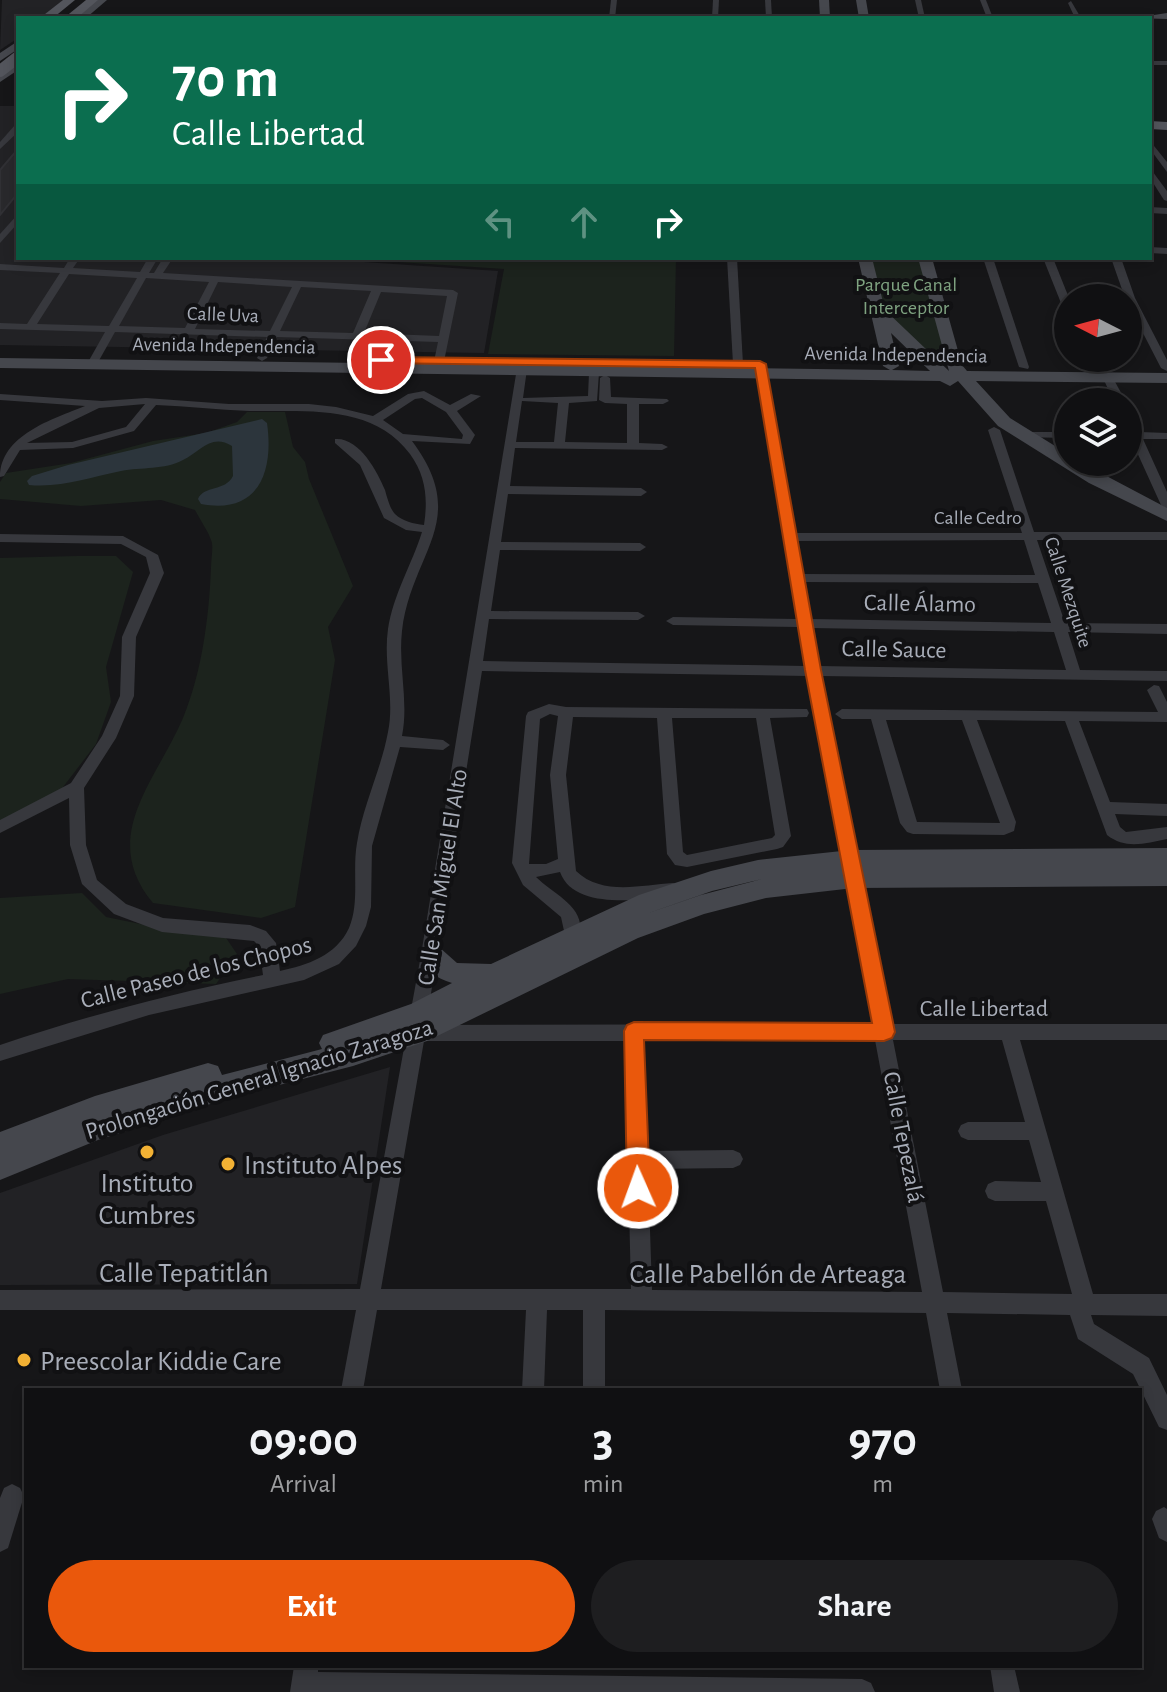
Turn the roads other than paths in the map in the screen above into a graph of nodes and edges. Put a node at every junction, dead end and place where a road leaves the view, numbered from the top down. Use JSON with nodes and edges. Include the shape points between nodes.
{"nodes":[{"id":1,"x":77,"y":0,"type":"edge"},
{"id":2,"x":97,"y":0,"type":"edge"},
{"id":3,"x":1071,"y":3,"type":"dead end"},
{"id":4,"x":54,"y":16,"type":"edge"},
{"id":5,"x":77,"y":16,"type":"edge"},
{"id":6,"x":1077,"y":16,"type":"edge"},
{"id":7,"x":0,"y":58,"type":"edge"},
{"id":8,"x":11,"y":63,"type":"edge"},
{"id":9,"x":15,"y":124,"type":"edge"},
{"id":10,"x":1152,"y":146,"type":"edge"},
{"id":11,"x":0,"y":147,"type":"edge"},
{"id":12,"x":1167,"y":169,"type":"edge"},
{"id":13,"x":1155,"y":186,"type":"edge"},
{"id":14,"x":1167,"y":198,"type":"edge"},
{"id":15,"x":16,"y":220,"type":"edge"},
{"id":16,"x":0,"y":240,"type":"edge"},
{"id":17,"x":74,"y":260,"type":"edge"},
{"id":18,"x":152,"y":260,"type":"edge"},
{"id":19,"x":167,"y":260,"type":"edge"},
{"id":20,"x":732,"y":260,"type":"edge"},
{"id":21,"x":865,"y":260,"type":"edge"},
{"id":22,"x":925,"y":260,"type":"edge"},
{"id":23,"x":989,"y":260,"type":"edge"},
{"id":24,"x":1049,"y":260,"type":"edge"},
{"id":25,"x":1117,"y":260,"type":"edge"},
{"id":26,"x":0,"y":267,"type":"edge"},
{"id":27,"x":67,"y":271,"type":"junction"},
{"id":28,"x":143,"y":275,"type":"junction"},
{"id":29,"x":157,"y":276,"type":"junction"},
{"id":30,"x":215,"y":279,"type":"junction"},
{"id":31,"x":298,"y":284,"type":"junction"},
{"id":32,"x":1058,"y":284,"type":"edge"},
{"id":33,"x":377,"y":289,"type":"junction"},
{"id":34,"x":877,"y":311,"type":"junction"},
{"id":35,"x":0,"y":326,"type":"edge"},
{"id":36,"x":30,"y":327,"type":"junction"},
{"id":37,"x":113,"y":329,"type":"junction"},
{"id":38,"x":189,"y":331,"type":"junction"},
{"id":39,"x":274,"y":334,"type":"junction"},
{"id":40,"x":357,"y":337,"type":"junction"},
{"id":41,"x":445,"y":339,"type":"junction"},
{"id":42,"x":0,"y":353,"type":"edge"},
{"id":43,"x":262,"y":358,"type":"junction"},
{"id":44,"x":95,"y":359,"type":"junction"},
{"id":45,"x":0,"y":363,"type":"edge"},
{"id":46,"x":738,"y":364,"type":"junction"},
{"id":47,"x":1054,"y":365,"type":"edge"},
{"id":48,"x":438,"y":366,"type":"junction"},
{"id":49,"x":891,"y":366,"type":"junction"},
{"id":50,"x":522,"y":367,"type":"junction"},
{"id":51,"x":1024,"y":367,"type":"junction"},
{"id":52,"x":1142,"y":368,"type":"edge"},
{"id":53,"x":761,"y":369,"type":"junction"},
{"id":54,"x":950,"y":371,"type":"junction"},
{"id":55,"x":1167,"y":371,"type":"edge"},
{"id":56,"x":600,"y":373,"type":"junction"},
{"id":57,"x":1108,"y":378,"type":"junction"},
{"id":58,"x":1113,"y":388,"type":"edge"},
{"id":59,"x":475,"y":396,"type":"dead end"},
{"id":60,"x":0,"y":397,"type":"edge"},
{"id":61,"x":527,"y":400,"type":"dead end"},
{"id":62,"x":564,"y":400,"type":"junction"},
{"id":63,"x":633,"y":401,"type":"junction"},
{"id":64,"x":663,"y":401,"type":"dead end"},
{"id":65,"x":78,"y":402,"type":"junction"},
{"id":66,"x":152,"y":403,"type":"junction"},
{"id":67,"x":102,"y":404,"type":"junction"},
{"id":68,"x":450,"y":410,"type":"junction"},
{"id":69,"x":76,"y":416,"type":"junction"},
{"id":70,"x":375,"y":420,"type":"junction"},
{"id":71,"x":994,"y":430,"type":"junction"},
{"id":72,"x":1023,"y":435,"type":"junction"},
{"id":73,"x":1054,"y":435,"type":"edge"},
{"id":74,"x":1142,"y":435,"type":"edge"},
{"id":75,"x":1167,"y":436,"type":"edge"},
{"id":76,"x":403,"y":437,"type":"junction"},
{"id":77,"x":339,"y":441,"type":"dead end"},
{"id":78,"x":518,"y":445,"type":"dead end"},
{"id":79,"x":559,"y":446,"type":"junction"},
{"id":80,"x":19,"y":447,"type":"junction"},
{"id":81,"x":633,"y":447,"type":"junction"},
{"id":82,"x":662,"y":447,"type":"dead end"},
{"id":83,"x":1142,"y":455,"type":"edge"},
{"id":84,"x":0,"y":473,"type":"edge"},
{"id":85,"x":503,"y":490,"type":"junction"},
{"id":86,"x":641,"y":492,"type":"dead end"},
{"id":87,"x":1167,"y":505,"type":"edge"},
{"id":88,"x":1167,"y":515,"type":"edge"},
{"id":89,"x":1167,"y":528,"type":"edge"},
{"id":90,"x":431,"y":529,"type":"junction"},
{"id":91,"x":1030,"y":536,"type":"junction"},
{"id":92,"x":1167,"y":536,"type":"edge"},
{"id":93,"x":790,"y":537,"type":"junction"},
{"id":94,"x":0,"y":538,"type":"edge"},
{"id":95,"x":494,"y":546,"type":"junction"},
{"id":96,"x":640,"y":547,"type":"dead end"},
{"id":97,"x":797,"y":578,"type":"junction"},
{"id":98,"x":1044,"y":579,"type":"junction"},
{"id":99,"x":483,"y":615,"type":"junction"},
{"id":100,"x":638,"y":616,"type":"dead end"},
{"id":101,"x":673,"y":621,"type":"dead end"},
{"id":102,"x":805,"y":623,"type":"junction"},
{"id":103,"x":1060,"y":627,"type":"junction"},
{"id":104,"x":1167,"y":629,"type":"edge"},
{"id":105,"x":475,"y":666,"type":"junction"},
{"id":106,"x":813,"y":670,"type":"junction"},
{"id":107,"x":1075,"y":675,"type":"junction"},
{"id":108,"x":1167,"y":676,"type":"edge"},
{"id":109,"x":1154,"y":690,"type":"dead end"},
{"id":110,"x":566,"y":712,"type":"junction"},
{"id":111,"x":664,"y":712,"type":"junction"},
{"id":112,"x":762,"y":713,"type":"junction"},
{"id":113,"x":802,"y":713,"type":"dead end"},
{"id":114,"x":842,"y":714,"type":"dead end"},
{"id":115,"x":877,"y":714,"type":"junction"},
{"id":116,"x":967,"y":714,"type":"junction"},
{"id":117,"x":1070,"y":716,"type":"junction"},
{"id":118,"x":1167,"y":716,"type":"edge"},
{"id":119,"x":394,"y":741,"type":"junction"},
{"id":120,"x":443,"y":745,"type":"dead end"},
{"id":121,"x":76,"y":787,"type":"junction"},
{"id":122,"x":1105,"y":808,"type":"junction"},
{"id":123,"x":1167,"y":810,"type":"edge"},
{"id":124,"x":1111,"y":825,"type":"junction"},
{"id":125,"x":1167,"y":826,"type":"edge"},
{"id":126,"x":0,"y":827,"type":"edge"},
{"id":127,"x":1167,"y":833,"type":"edge"},
{"id":128,"x":1167,"y":857,"type":"edge"},
{"id":129,"x":566,"y":863,"type":"junction"},
{"id":130,"x":853,"y":869,"type":"junction"},
{"id":131,"x":522,"y":871,"type":"junction"},
{"id":132,"x":1167,"y":876,"type":"edge"},
{"id":133,"x":687,"y":889,"type":"junction"},
{"id":134,"x":572,"y":935,"type":"junction"},
{"id":135,"x":430,"y":955,"type":"junction"},
{"id":136,"x":508,"y":970,"type":"junction"},
{"id":137,"x":272,"y":978,"type":"junction"},
{"id":138,"x":419,"y":1022,"type":"junction"},
{"id":139,"x":634,"y":1031,"type":"junction"},
{"id":140,"x":884,"y":1032,"type":"junction"},
{"id":141,"x":1167,"y":1032,"type":"edge"},
{"id":142,"x":1009,"y":1033,"type":"junction"},
{"id":143,"x":0,"y":1053,"type":"edge"},
{"id":144,"x":968,"y":1131,"type":"dead end"},
{"id":145,"x":1038,"y":1131,"type":"junction"},
{"id":146,"x":0,"y":1146,"type":"edge"},
{"id":147,"x":733,"y":1159,"type":"dead end"},
{"id":148,"x":638,"y":1160,"type":"junction"},
{"id":149,"x":0,"y":1166,"type":"edge"},
{"id":150,"x":995,"y":1191,"type":"dead end"},
{"id":151,"x":1055,"y":1192,"type":"junction"},
{"id":152,"x":537,"y":1299,"type":"junction"},
{"id":153,"x":0,"y":1300,"type":"edge"},
{"id":154,"x":368,"y":1300,"type":"junction"},
{"id":155,"x":594,"y":1300,"type":"junction"},
{"id":156,"x":642,"y":1300,"type":"junction"},
{"id":157,"x":934,"y":1301,"type":"junction"},
{"id":158,"x":1080,"y":1303,"type":"junction"},
{"id":159,"x":1167,"y":1305,"type":"edge"},
{"id":160,"x":352,"y":1388,"type":"edge"},
{"id":161,"x":533,"y":1388,"type":"edge"},
{"id":162,"x":594,"y":1388,"type":"edge"},
{"id":163,"x":951,"y":1388,"type":"edge"},
{"id":164,"x":1167,"y":1419,"type":"edge"},
{"id":165,"x":12,"y":1496,"type":"dead end"},
{"id":166,"x":0,"y":1540,"type":"edge"},
{"id":167,"x":1002,"y":1668,"type":"edge"},
{"id":168,"x":305,"y":1681,"type":"edge"},
{"id":169,"x":853,"y":1692,"type":"edge"},
{"id":170,"x":862,"y":1692,"type":"edge"},
{"id":171,"x":1007,"y":1692,"type":"edge"}],
"edges":[{"from":1,"to":4,"type":"main road"},
{"from":2,"to":5,"type":"main road"},
{"from":3,"to":6,"type":"street"},
{"from":7,"to":8,"type":"main road"},
{"from":9,"to":11,"type":"street"},
{"from":10,"to":12,"type":"street"},
{"from":13,"to":14,"type":"street"},
{"from":15,"to":16,"type":"street"},
{"from":17,"to":27,"type":"street"},
{"from":18,"to":28,"type":"street"},
{"from":19,"to":29,"type":"street"},
{"from":20,"to":46,"type":"street"},
{"from":21,"to":34,"type":"main road"},
{"from":22,"to":54,"type":"main road"},
{"from":23,"to":51,"type":"street"},
{"from":24,"to":32,"type":"street"},
{"from":25,"to":55,"type":"street"},
{"from":26,"to":27,"type":"street"},
{"from":27,"to":28,"type":"street"},
{"from":27,"to":36,"type":"street"},
{"from":28,"to":29,"type":"street"},
{"from":28,"to":37,"type":"street"},
{"from":29,"to":30,"type":"street"},
{"from":30,"to":31,"type":"street"},
{"from":30,"to":38,"type":"street"},
{"from":31,"to":33,"type":"street"},
{"from":31,"to":39,"type":"street"},
{"from":33,"to":40,"type":"street"},
{"from":33,"to":41,"type":"street","via":[[453,293]]},
{"from":34,"to":49,"type":"main road"},
{"from":34,"to":54,"type":"main road"},
{"from":35,"to":36,"type":"street","name":"Calle Uva"},
{"from":36,"to":37,"type":"street","name":"Calle Uva"},
{"from":37,"to":38,"type":"street","name":"Calle Uva"},
{"from":37,"to":44,"type":"street"},
{"from":38,"to":39,"type":"street","name":"Calle Uva"},
{"from":39,"to":40,"type":"street","name":"Calle Uva"},
{"from":39,"to":43,"type":"street"},
{"from":40,"to":41,"type":"street","name":"Calle Uva"},
{"from":41,"to":48,"type":"street"},
{"from":42,"to":44,"type":"main road","name":"Avenida Independencia"},
{"from":43,"to":44,"type":"main road","name":"Avenida Independencia"},
{"from":43,"to":48,"type":"main road","name":"Avenida Independencia"},
{"from":44,"to":45,"type":"main road","name":"Avenida Independencia"},
{"from":44,"to":48,"type":"main road","name":"Avenida Independencia"},
{"from":46,"to":50,"type":"main road","name":"Avenida Independencia"},
{"from":46,"to":53,"type":"main road","name":"Avenida Independencia"},
{"from":47,"to":51,"type":"main road","name":"Avenida Independencia"},
{"from":48,"to":50,"type":"main road","name":"Avenida Independencia"},
{"from":49,"to":53,"type":"main road","name":"Avenida Independencia"},
{"from":49,"to":54,"type":"main road","name":"Avenida Independencia"},
{"from":50,"to":56,"type":"main road","name":"Avenida Independencia"},
{"from":50,"to":85,"type":"street","name":"Calle San Miguel El Alto"},
{"from":51,"to":54,"type":"main road","name":"Avenida Independencia"},
{"from":52,"to":55,"type":"main road","name":"Avenida Independencia"},
{"from":53,"to":54,"type":"main road","name":"Avenida Independencia"},
{"from":53,"to":56,"type":"main road","name":"Avenida Independencia"},
{"from":53,"to":93,"type":"street","name":"Calle Tepezalá"},
{"from":54,"to":57,"type":"main road","name":"Avenida Independencia"},
{"from":54,"to":71,"type":"main road"},
{"from":54,"to":72,"type":"main road"},
{"from":55,"to":57,"type":"main road","name":"Avenida Independencia"},
{"from":56,"to":62,"type":"street","via":[[593,399]]},
{"from":56,"to":63,"type":"street","via":[[605,400]]},
{"from":57,"to":58,"type":"street"},
{"from":59,"to":68,"type":"street"},
{"from":60,"to":65,"type":"street"},
{"from":61,"to":62,"type":"street"},
{"from":62,"to":79,"type":"street"},
{"from":63,"to":64,"type":"street"},
{"from":63,"to":81,"type":"street"},
{"from":65,"to":67,"type":"street"},
{"from":65,"to":69,"type":"street"},
{"from":66,"to":67,"type":"street","name":"Calle Paseo de los Chopos"},
{"from":66,"to":70,"type":"street","name":"Calle Paseo de los Chopos","via":[[326,407]]},
{"from":66,"to":80,"type":"street","via":[[130,429],[73,445]]},
{"from":67,"to":69,"type":"street","name":"Calle Paseo de los Chopos"},
{"from":68,"to":70,"type":"street","via":[[424,394]]},
{"from":68,"to":76,"type":"street","via":[[469,435],[466,442]]},
{"from":69,"to":80,"type":"street","name":"Calle Paseo de los Chopos","via":[[25,439]]},
{"from":70,"to":76,"type":"street","name":"Calle Paseo de los Chopos"},
{"from":71,"to":89,"type":"main road","via":[[1081,485]]},
{"from":71,"to":91,"type":"street","name":"Calle Mezquite"},
{"from":72,"to":73,"type":"street"},
{"from":72,"to":88,"type":"main road"},
{"from":74,"to":75,"type":"street"},
{"from":76,"to":90,"type":"street","name":"Calle Paseo de los Chopos","via":[[431,486]]},
{"from":77,"to":90,"type":"street","via":[[356,450],[370,470],[388,515],[410,527]]},
{"from":78,"to":79,"type":"street"},
{"from":79,"to":81,"type":"street"},
{"from":80,"to":84,"type":"street","name":"Calle Paseo de los Chopos"},
{"from":81,"to":82,"type":"street"},
{"from":83,"to":87,"type":"street"},
{"from":85,"to":86,"type":"street"},
{"from":85,"to":95,"type":"street","name":"Calle San Miguel El Alto"},
{"from":90,"to":119,"type":"street","name":"Calle Paseo de los Chopos","via":[[395,633]]},
{"from":91,"to":92,"type":"street","name":"Calle Cedro"},
{"from":91,"to":93,"type":"street","name":"Calle Cedro"},
{"from":91,"to":98,"type":"street","name":"Calle Mezquite"},
{"from":93,"to":97,"type":"street","name":"Calle Tepezalá"},
{"from":94,"to":121,"type":"street","via":[[123,540],[152,555],[157,573],[129,637],[127,696],[109,738]]},
{"from":95,"to":96,"type":"street"},
{"from":95,"to":99,"type":"street","name":"Calle San Miguel El Alto"},
{"from":97,"to":98,"type":"street"},
{"from":97,"to":102,"type":"street","name":"Calle Tepezalá"},
{"from":98,"to":103,"type":"street","name":"Calle Mezquite"},
{"from":99,"to":100,"type":"street"},
{"from":99,"to":105,"type":"street","name":"Calle San Miguel El Alto"},
{"from":101,"to":102,"type":"street","name":"Calle Álamo"},
{"from":102,"to":103,"type":"street","name":"Calle Álamo"},
{"from":102,"to":106,"type":"street","name":"Calle Tepezalá"},
{"from":103,"to":104,"type":"street","name":"Calle Álamo"},
{"from":103,"to":107,"type":"street","name":"Calle Mezquite"},
{"from":105,"to":106,"type":"street","name":"Calle Sauce"},
{"from":105,"to":135,"type":"street","name":"Calle San Miguel El Alto"},
{"from":106,"to":107,"type":"street","name":"Calle Sauce"},
{"from":106,"to":130,"type":"street","name":"Calle Tepezalá"},
{"from":107,"to":108,"type":"street","name":"Calle Sauce"},
{"from":109,"to":118,"type":"street"},
{"from":110,"to":111,"type":"street"},
{"from":110,"to":129,"type":"street","via":[[558,775]]},
{"from":110,"to":131,"type":"street","via":[[543,711],[531,723]]},
{"from":111,"to":112,"type":"street"},
{"from":111,"to":112,"type":"street","via":[[675,854],[681,861],[777,843],[783,836]]},
{"from":112,"to":113,"type":"street"},
{"from":114,"to":115,"type":"street"},
{"from":115,"to":116,"type":"street"},
{"from":115,"to":116,"type":"street","via":[[913,828],[1004,829],[1008,822]]},
{"from":116,"to":117,"type":"street"},
{"from":117,"to":118,"type":"street"},
{"from":117,"to":122,"type":"street"},
{"from":119,"to":120,"type":"street"},
{"from":119,"to":137,"type":"street","name":"Calle Paseo de los Chopos","via":[[367,829],[358,925],[328,963]]},
{"from":121,"to":126,"type":"street"},
{"from":121,"to":137,"type":"street","via":[[78,845],[90,884],[120,909],[146,921],[260,936],[267,943]]},
{"from":122,"to":123,"type":"street"},
{"from":122,"to":124,"type":"street"},
{"from":124,"to":125,"type":"street","via":[[1134,831]]},
{"from":124,"to":127,"type":"street","via":[[1118,836],[1131,840]]},
{"from":128,"to":130,"type":"main road","name":"Prolongación General Ignacio Zaragoza"},
{"from":129,"to":131,"type":"street"},
{"from":129,"to":133,"type":"street","via":[[575,883],[594,892]]},
{"from":130,"to":132,"type":"main road","name":"Prolongación General Ignacio Zaragoza"},
{"from":130,"to":133,"type":"main road","name":"Prolongación General Ignacio Zaragoza","via":[[758,870]]},
{"from":130,"to":138,"type":"main road","name":"Prolongación General Ignacio Zaragoza","via":[[666,916]]},
{"from":130,"to":140,"type":"street","name":"Calle Tepezalá"},
{"from":131,"to":134,"type":"street","via":[[537,892],[569,914]]},
{"from":133,"to":134,"type":"main road","name":"Prolongación General Ignacio Zaragoza"},
{"from":134,"to":136,"type":"main road","name":"Prolongación General Ignacio Zaragoza"},
{"from":135,"to":136,"type":"main road","via":[[457,976]]},
{"from":135,"to":138,"type":"street","name":"Calle San Miguel El Alto"},
{"from":136,"to":138,"type":"main road","name":"Prolongación General Ignacio Zaragoza"},
{"from":137,"to":143,"type":"street","name":"Calle Paseo de los Chopos","via":[[84,1025]]},
{"from":138,"to":139,"type":"street","name":"Calle Libertad"},
{"from":138,"to":146,"type":"main road","name":"Prolongación General Ignacio Zaragoza","via":[[223,1070],[95,1109]]},
{"from":138,"to":149,"type":"main road","name":"Prolongación General Ignacio Zaragoza","via":[[353,1054],[229,1085],[95,1128]]},
{"from":138,"to":154,"type":"street","name":"Calle San Miguel El Alto"},
{"from":139,"to":140,"type":"street","name":"Calle Libertad"},
{"from":139,"to":148,"type":"street"},
{"from":140,"to":142,"type":"street","name":"Calle Libertad"},
{"from":140,"to":157,"type":"street","name":"Calle Tepezalá"},
{"from":141,"to":142,"type":"street","name":"Calle Libertad"},
{"from":142,"to":145,"type":"street"},
{"from":144,"to":145,"type":"street"},
{"from":145,"to":151,"type":"street"},
{"from":147,"to":148,"type":"street"},
{"from":148,"to":156,"type":"street"},
{"from":150,"to":151,"type":"street"},
{"from":151,"to":158,"type":"street"},
{"from":152,"to":154,"type":"street","name":"Calle Pabellón de Arteaga"},
{"from":152,"to":155,"type":"street","name":"Calle Pabellón de Arteaga"},
{"from":152,"to":161,"type":"street"},
{"from":153,"to":154,"type":"street","name":"Calle Tepatitlán"},
{"from":154,"to":160,"type":"street","name":"Calle San Miguel El Alto"},
{"from":155,"to":156,"type":"street","name":"Calle Pabellón de Arteaga"},
{"from":155,"to":162,"type":"street"},
{"from":156,"to":157,"type":"street","name":"Calle Pabellón de Arteaga"},
{"from":157,"to":158,"type":"street","name":"Calle Pabellón de Arteaga"},
{"from":157,"to":163,"type":"street","name":"Calle Tepezalá"},
{"from":158,"to":159,"type":"street","name":"Calle Pabellón de Arteaga"},
{"from":158,"to":164,"type":"street","via":[[1086,1331],[1141,1366]]},
{"from":165,"to":166,"type":"street"},
{"from":167,"to":171,"type":"street"},
{"from":168,"to":169,"type":"street"},
{"from":169,"to":170,"type":"street"}]}
